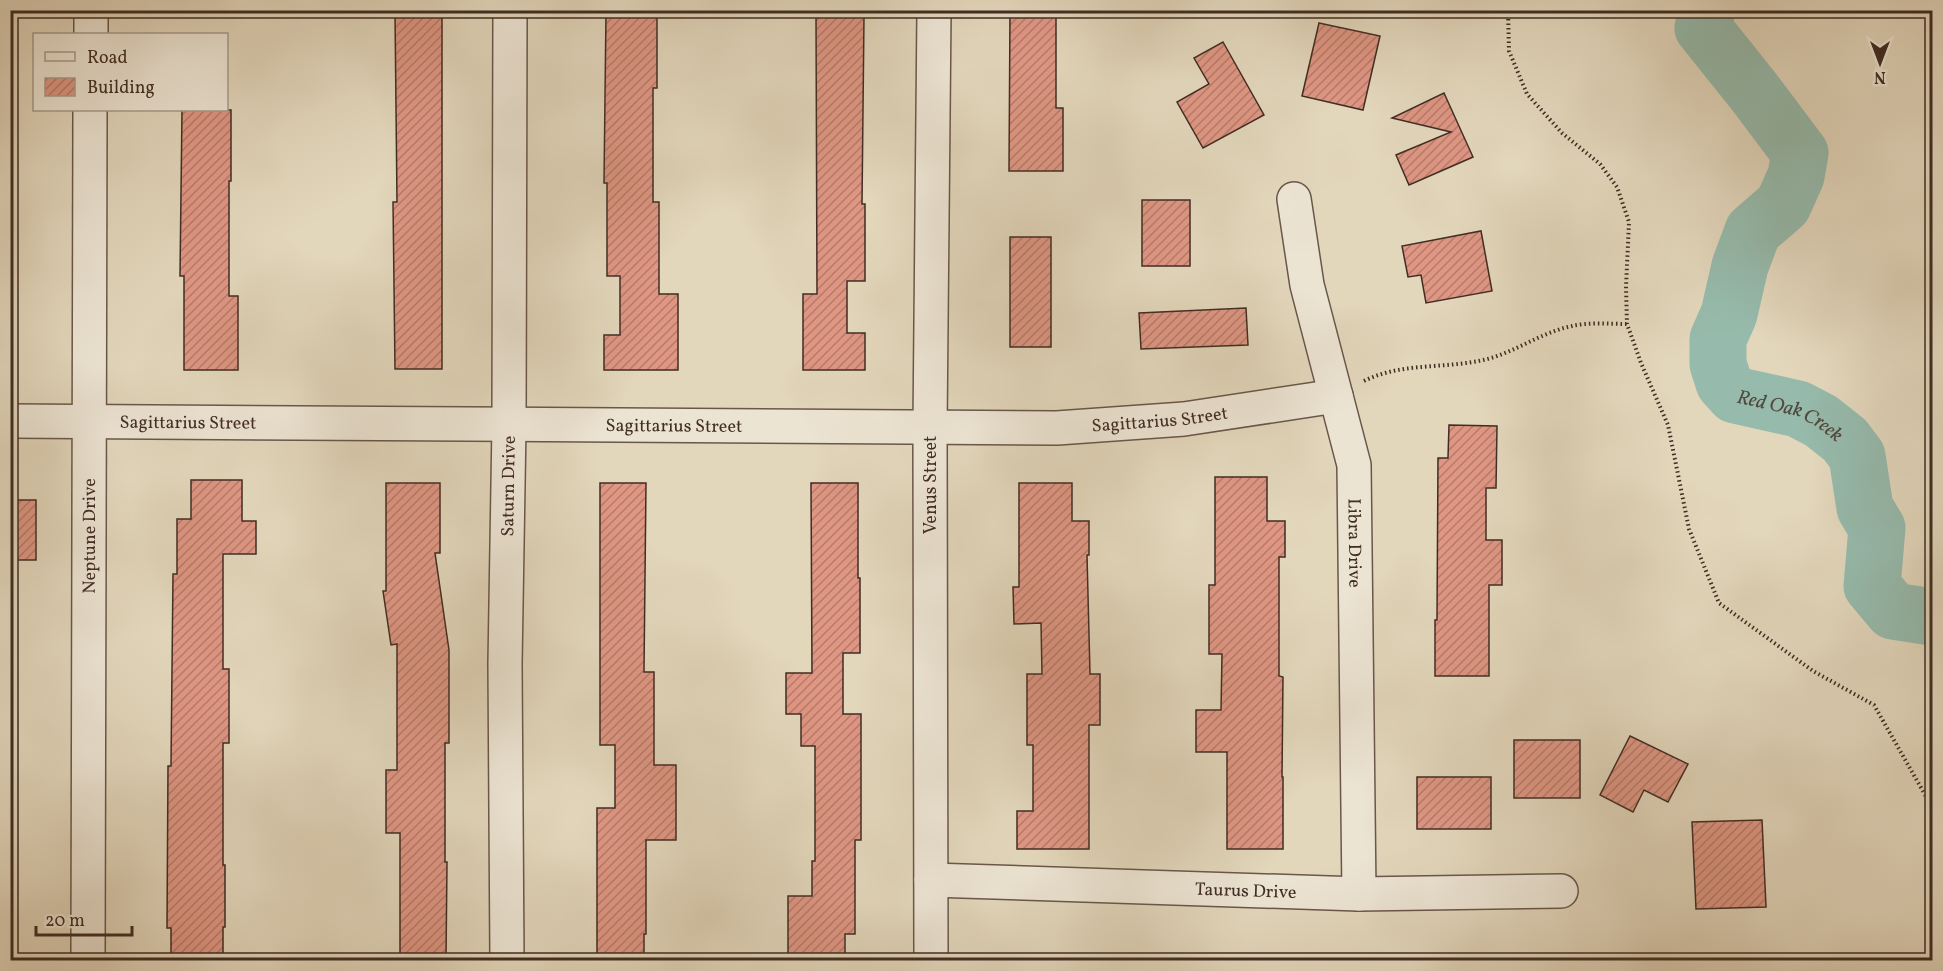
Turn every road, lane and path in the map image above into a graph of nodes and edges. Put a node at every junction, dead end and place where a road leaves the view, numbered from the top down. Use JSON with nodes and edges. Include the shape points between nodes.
{"nodes":[{"id":1,"x":91,"y":10,"type":"edge"},
{"id":2,"x":510,"y":10,"type":"edge"},
{"id":3,"x":934,"y":10,"type":"edge"},
{"id":4,"x":1508,"y":10,"type":"edge"},
{"id":5,"x":91,"y":33,"type":"edge"},
{"id":6,"x":90,"y":111,"type":"edge"},
{"id":7,"x":1294,"y":199,"type":"dead end"},
{"id":8,"x":1627,"y":324,"type":"junction"},
{"id":9,"x":1336,"y":396,"type":"junction"},
{"id":10,"x":10,"y":421,"type":"edge"},
{"id":11,"x":89,"y":422,"type":"junction"},
{"id":12,"x":509,"y":425,"type":"junction"},
{"id":13,"x":930,"y":427,"type":"junction"},
{"id":14,"x":1932,"y":807,"type":"edge"},
{"id":15,"x":931,"y":880,"type":"junction"},
{"id":16,"x":1561,"y":891,"type":"dead end"},
{"id":17,"x":1359,"y":894,"type":"junction"},
{"id":18,"x":88,"y":960,"type":"edge"},
{"id":19,"x":507,"y":960,"type":"edge"},
{"id":20,"x":931,"y":960,"type":"edge"}],
"edges":[{"from":1,"to":5,"type":"street"},
{"from":2,"to":12,"type":"street","name":"Saturn Drive"},
{"from":3,"to":13,"type":"street","name":"Venus Street"},
{"from":4,"to":8,"type":"path","via":[[1509,51],[1527,94],[1562,133],[1600,164],[1617,188],[1629,222]]},
{"from":6,"to":11,"type":"street","name":"Neptune Drive"},
{"from":7,"to":9,"type":"street","name":"Libra Drive","via":[[1307,285]]},
{"from":8,"to":9,"type":"path","via":[[1573,326],[1491,358],[1379,374]]},
{"from":8,"to":14,"type":"path","via":[[1668,425],[1689,529],[1719,603],[1813,671],[1874,705]]},
{"from":9,"to":13,"type":"street","name":"Sagittarius Street","via":[[1184,419],[1058,428]]},
{"from":9,"to":17,"type":"street","name":"Libra Drive","via":[[1354,465]]},
{"from":10,"to":11,"type":"street","name":"Sagittarius Street"},
{"from":11,"to":12,"type":"street","name":"Sagittarius Street"},
{"from":11,"to":18,"type":"street","name":"Neptune Drive"},
{"from":12,"to":13,"type":"street","name":"Sagittarius Street"},
{"from":12,"to":19,"type":"street","name":"Saturn Drive","via":[[505,664]]},
{"from":13,"to":15,"type":"street","name":"Venus Street"},
{"from":15,"to":17,"type":"street","name":"Taurus Drive"},
{"from":15,"to":20,"type":"street","name":"Venus Street"},
{"from":16,"to":17,"type":"street","name":"Taurus Drive"}]}
